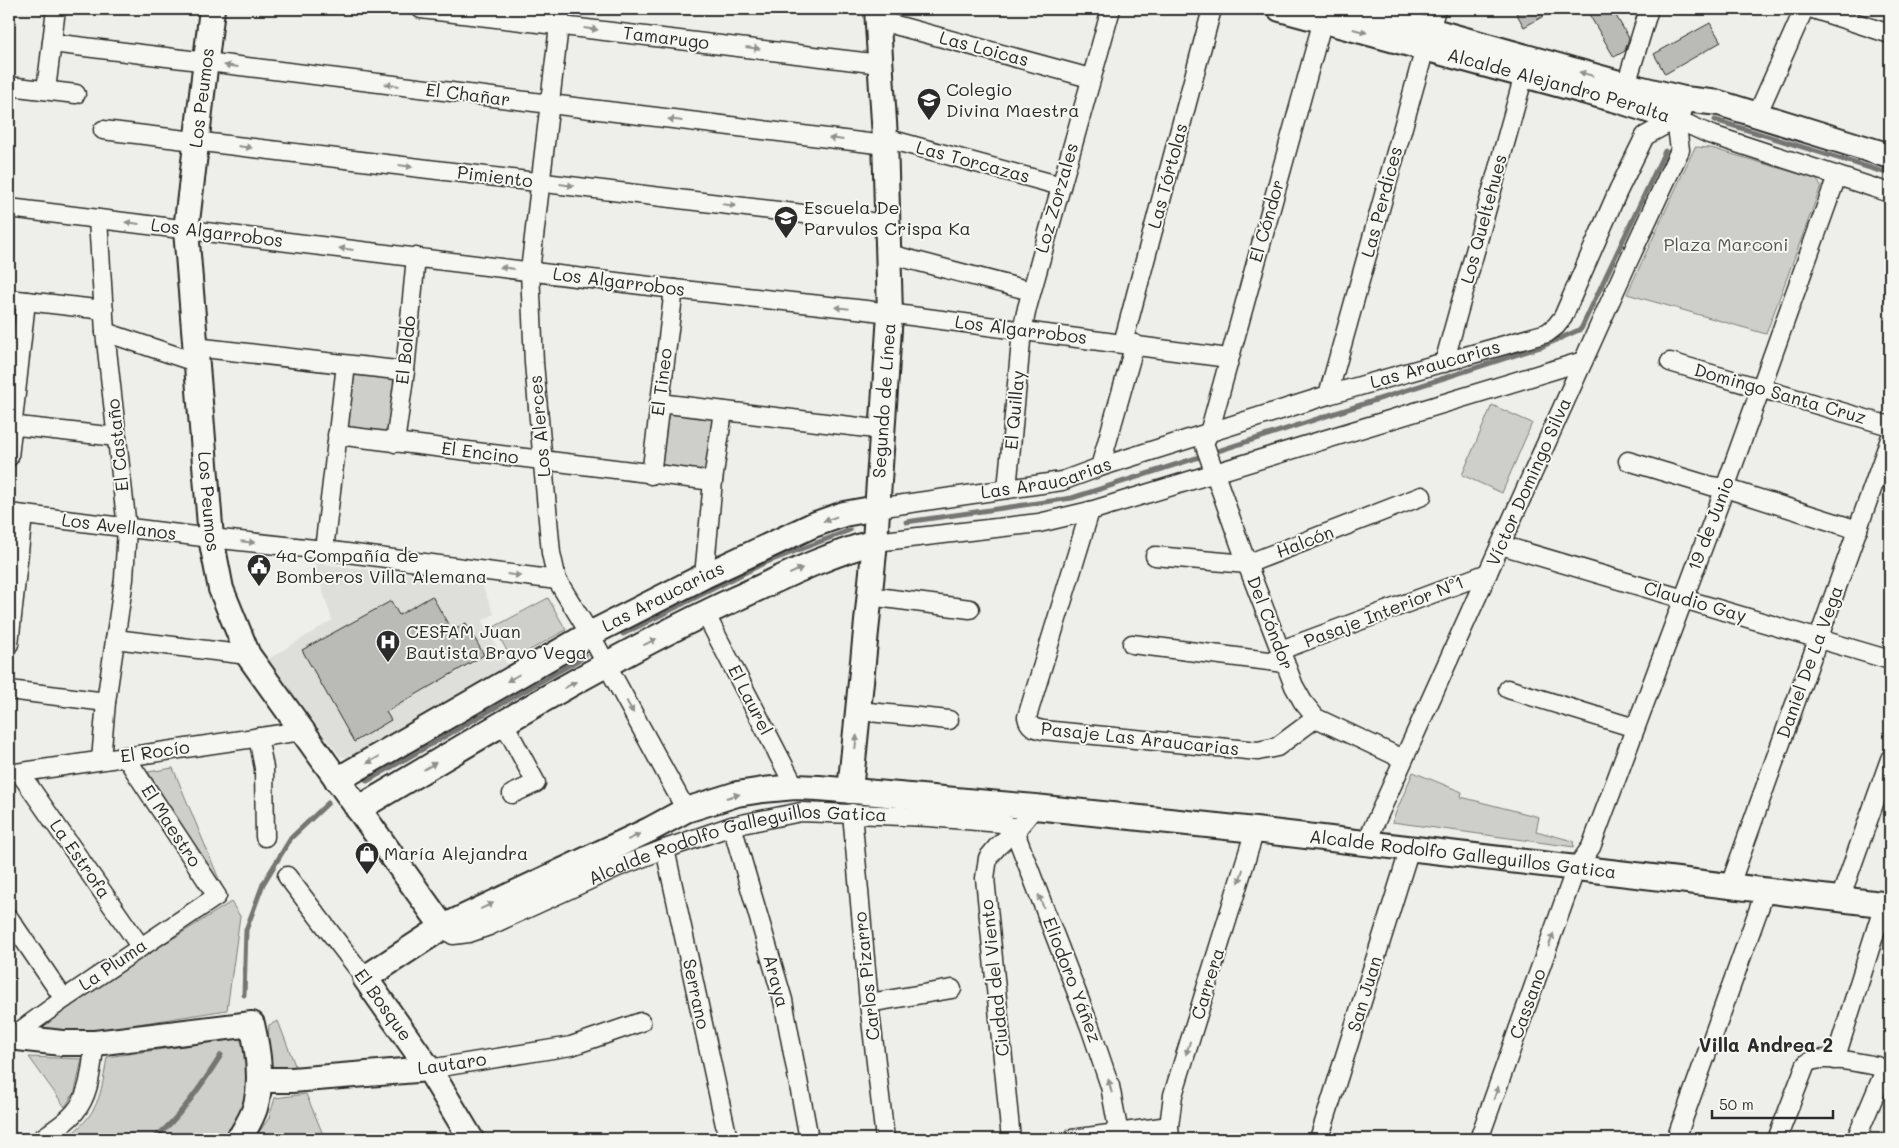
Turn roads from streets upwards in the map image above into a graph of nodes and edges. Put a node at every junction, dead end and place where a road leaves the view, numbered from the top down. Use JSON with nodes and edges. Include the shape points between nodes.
{"nodes":[{"id":1,"x":56,"y":9,"type":"edge"},
{"id":2,"x":212,"y":9,"type":"edge"},
{"id":3,"x":421,"y":9,"type":"edge"},
{"id":4,"x":1111,"y":9,"type":"edge"},
{"id":5,"x":1212,"y":9,"type":"edge"},
{"id":6,"x":1280,"y":9,"type":"edge"},
{"id":7,"x":1355,"y":9,"type":"edge"},
{"id":8,"x":1649,"y":9,"type":"edge"},
{"id":9,"x":1804,"y":9,"type":"edge"},
{"id":10,"x":1813,"y":9,"type":"edge"},
{"id":11,"x":877,"y":14,"type":"edge"},
{"id":12,"x":1325,"y":15,"type":"edge"},
{"id":13,"x":560,"y":17,"type":"edge"},
{"id":14,"x":1430,"y":29,"type":"edge"},
{"id":15,"x":1890,"y":34,"type":"edge"},
{"id":16,"x":52,"y":43,"type":"junction"},
{"id":17,"x":206,"y":62,"type":"junction"},
{"id":18,"x":880,"y":64,"type":"junction"},
{"id":19,"x":1524,"y":76,"type":"junction"},
{"id":20,"x":1090,"y":78,"type":"junction"},
{"id":21,"x":1626,"y":85,"type":"junction"},
{"id":22,"x":9,"y":86,"type":"edge"},
{"id":23,"x":46,"y":90,"type":"junction"},
{"id":24,"x":76,"y":94,"type":"dead end"},
{"id":25,"x":549,"y":104,"type":"junction"},
{"id":26,"x":1680,"y":109,"type":"junction"},
{"id":27,"x":1756,"y":115,"type":"junction"},
{"id":28,"x":103,"y":130,"type":"dead end"},
{"id":29,"x":196,"y":141,"type":"junction"},
{"id":30,"x":885,"y":142,"type":"junction"},
{"id":31,"x":1890,"y":156,"type":"edge"},
{"id":32,"x":1837,"y":176,"type":"junction"},
{"id":33,"x":540,"y":182,"type":"junction"},
{"id":34,"x":1061,"y":186,"type":"junction"},
{"id":35,"x":1890,"y":193,"type":"edge"},
{"id":36,"x":9,"y":208,"type":"edge"},
{"id":37,"x":98,"y":218,"type":"junction"},
{"id":38,"x":887,"y":224,"type":"junction"},
{"id":39,"x":186,"y":230,"type":"junction"},
{"id":40,"x":889,"y":254,"type":"junction"},
{"id":41,"x":416,"y":257,"type":"junction"},
{"id":42,"x":530,"y":271,"type":"junction"},
{"id":43,"x":674,"y":289,"type":"junction"},
{"id":44,"x":1031,"y":291,"type":"junction"},
{"id":45,"x":17,"y":300,"type":"edge"},
{"id":46,"x":104,"y":310,"type":"junction"},
{"id":47,"x":890,"y":314,"type":"junction"},
{"id":48,"x":1022,"y":331,"type":"junction"},
{"id":49,"x":105,"y":332,"type":"junction"},
{"id":50,"x":1129,"y":344,"type":"junction"},
{"id":51,"x":196,"y":355,"type":"junction"},
{"id":52,"x":1228,"y":358,"type":"junction"},
{"id":53,"x":1583,"y":361,"type":"junction"},
{"id":54,"x":1670,"y":362,"type":"dead end"},
{"id":55,"x":1444,"y":363,"type":"junction"},
{"id":56,"x":346,"y":365,"type":"junction"},
{"id":57,"x":405,"y":371,"type":"junction"},
{"id":58,"x":1761,"y":388,"type":"junction"},
{"id":59,"x":1328,"y":395,"type":"junction"},
{"id":60,"x":659,"y":403,"type":"junction"},
{"id":61,"x":723,"y":411,"type":"junction"},
{"id":62,"x":10,"y":426,"type":"edge"},
{"id":63,"x":1890,"y":426,"type":"edge"},
{"id":64,"x":884,"y":430,"type":"junction"},
{"id":65,"x":337,"y":435,"type":"junction"},
{"id":66,"x":117,"y":437,"type":"junction"},
{"id":67,"x":1207,"y":438,"type":"junction"},
{"id":68,"x":1890,"y":439,"type":"edge"},
{"id":69,"x":394,"y":443,"type":"junction"},
{"id":70,"x":9,"y":457,"type":"edge"},
{"id":71,"x":544,"y":461,"type":"junction"},
{"id":72,"x":1628,"y":461,"type":"dead end"},
{"id":73,"x":1100,"y":467,"type":"junction"},
{"id":74,"x":1213,"y":469,"type":"junction"},
{"id":75,"x":651,"y":475,"type":"junction"},
{"id":76,"x":713,"y":481,"type":"junction"},
{"id":77,"x":1724,"y":488,"type":"junction"},
{"id":78,"x":1007,"y":489,"type":"junction"},
{"id":79,"x":1422,"y":496,"type":"dead end"},
{"id":80,"x":877,"y":508,"type":"junction"},
{"id":81,"x":1090,"y":511,"type":"junction"},
{"id":82,"x":16,"y":514,"type":"edge"},
{"id":83,"x":127,"y":528,"type":"junction"},
{"id":84,"x":1858,"y":530,"type":"junction"},
{"id":85,"x":211,"y":538,"type":"junction"},
{"id":86,"x":875,"y":542,"type":"junction"},
{"id":87,"x":1500,"y":545,"type":"junction"},
{"id":88,"x":324,"y":550,"type":"junction"},
{"id":89,"x":1155,"y":556,"type":"dead end"},
{"id":90,"x":1247,"y":564,"type":"junction"},
{"id":91,"x":1488,"y":573,"type":"junction"},
{"id":92,"x":704,"y":576,"type":"junction"},
{"id":93,"x":556,"y":580,"type":"junction"},
{"id":94,"x":870,"y":596,"type":"junction"},
{"id":95,"x":1683,"y":598,"type":"junction"},
{"id":96,"x":970,"y":609,"type":"dead end"},
{"id":97,"x":705,"y":613,"type":"junction"},
{"id":98,"x":590,"y":634,"type":"junction"},
{"id":99,"x":9,"y":635,"type":"edge"},
{"id":100,"x":1818,"y":638,"type":"junction"},
{"id":101,"x":115,"y":640,"type":"junction"},
{"id":102,"x":1132,"y":644,"type":"dead end"},
{"id":103,"x":248,"y":655,"type":"junction"},
{"id":104,"x":1283,"y":657,"type":"junction"},
{"id":105,"x":1890,"y":660,"type":"edge"},
{"id":106,"x":606,"y":664,"type":"junction"},
{"id":107,"x":1508,"y":689,"type":"dead end"},
{"id":108,"x":9,"y":690,"type":"edge"},
{"id":109,"x":106,"y":702,"type":"junction"},
{"id":110,"x":859,"y":711,"type":"junction"},
{"id":111,"x":1316,"y":718,"type":"junction"},
{"id":112,"x":949,"y":720,"type":"dead end"},
{"id":113,"x":504,"y":723,"type":"junction"},
{"id":114,"x":1635,"y":728,"type":"junction"},
{"id":115,"x":302,"y":731,"type":"junction"},
{"id":116,"x":258,"y":737,"type":"junction"},
{"id":117,"x":125,"y":756,"type":"junction"},
{"id":118,"x":1890,"y":759,"type":"edge"},
{"id":119,"x":101,"y":760,"type":"junction"},
{"id":120,"x":1403,"y":760,"type":"junction"},
{"id":121,"x":14,"y":773,"type":"edge"},
{"id":122,"x":337,"y":780,"type":"junction"},
{"id":123,"x":795,"y":788,"type":"junction"},
{"id":124,"x":512,"y":794,"type":"dead end"},
{"id":125,"x":851,"y":802,"type":"junction"},
{"id":126,"x":1035,"y":807,"type":"junction"},
{"id":127,"x":358,"y":809,"type":"junction"},
{"id":128,"x":686,"y":810,"type":"junction"},
{"id":129,"x":732,"y":826,"type":"junction"},
{"id":130,"x":1017,"y":829,"type":"junction"},
{"id":131,"x":1255,"y":830,"type":"junction"},
{"id":132,"x":265,"y":836,"type":"dead end"},
{"id":133,"x":1366,"y":843,"type":"junction"},
{"id":134,"x":1410,"y":848,"type":"junction"},
{"id":135,"x":665,"y":849,"type":"junction"},
{"id":136,"x":1576,"y":868,"type":"junction"},
{"id":137,"x":287,"y":876,"type":"dead end"},
{"id":138,"x":1730,"y":885,"type":"junction"},
{"id":139,"x":1766,"y":889,"type":"junction"},
{"id":140,"x":217,"y":896,"type":"joint"},
{"id":141,"x":1840,"y":899,"type":"junction"},
{"id":142,"x":1887,"y":905,"type":"edge"},
{"id":143,"x":9,"y":918,"type":"edge"},
{"id":144,"x":442,"y":927,"type":"junction"},
{"id":145,"x":140,"y":946,"type":"junction"},
{"id":146,"x":365,"y":978,"type":"junction"},
{"id":147,"x":952,"y":989,"type":"dead end"},
{"id":148,"x":64,"y":999,"type":"junction"},
{"id":149,"x":869,"y":1003,"type":"junction"},
{"id":150,"x":641,"y":1022,"type":"dead end"},
{"id":151,"x":9,"y":1038,"type":"edge"},
{"id":152,"x":95,"y":1042,"type":"junction"},
{"id":153,"x":1834,"y":1060,"type":"junction"},
{"id":154,"x":429,"y":1069,"type":"junction"},
{"id":155,"x":259,"y":1080,"type":"junction"},
{"id":156,"x":1170,"y":1133,"type":"edge"},
{"id":157,"x":1119,"y":1134,"type":"junction"},
{"id":158,"x":41,"y":1139,"type":"edge"},
{"id":159,"x":238,"y":1139,"type":"edge"},
{"id":160,"x":471,"y":1139,"type":"edge"},
{"id":161,"x":728,"y":1139,"type":"edge"},
{"id":162,"x":809,"y":1139,"type":"edge"},
{"id":163,"x":885,"y":1139,"type":"edge"},
{"id":164,"x":1011,"y":1139,"type":"edge"},
{"id":165,"x":1072,"y":1139,"type":"edge"},
{"id":166,"x":1319,"y":1139,"type":"edge"},
{"id":167,"x":1479,"y":1139,"type":"edge"},
{"id":168,"x":1676,"y":1139,"type":"edge"},
{"id":169,"x":1777,"y":1139,"type":"edge"},
{"id":170,"x":1856,"y":1139,"type":"edge"}],
"edges":[{"from":1,"to":16,"type":"street"},
{"from":2,"to":17,"type":"street","name":"Los Peumos"},
{"from":3,"to":13,"type":"street","name":"Tamarugo"},
{"from":4,"to":20,"type":"street","name":"Loz Zorzales"},
{"from":5,"to":50,"type":"street","name":"Las Tórtolas"},
{"from":6,"to":12,"type":"street","name":"Alcalde Alejandro Peralta"},
{"from":7,"to":14,"type":"street","name":"Alcalde Alejandro Peralta"},
{"from":8,"to":21,"type":"street"},
{"from":9,"to":27,"type":"street"},
{"from":10,"to":15,"type":"street"},
{"from":11,"to":18,"type":"street","name":"Segundo de Línea"},
{"from":11,"to":20,"type":"street","name":"Las Loicas"},
{"from":12,"to":14,"type":"street","name":"Alcalde Alejandro Peralta","one_way":true},
{"from":12,"to":52,"type":"street","name":"El Cóndor"},
{"from":13,"to":18,"type":"street","name":"Tamarugo","one_way":true},
{"from":13,"to":25,"type":"street","name":"Los Alerces"},
{"from":14,"to":19,"type":"street","name":"Alcalde Alejandro Peralta"},
{"from":21,"to":14,"type":"street","name":"Alcalde Alejandro Peralta","one_way":true},
{"from":14,"to":59,"type":"street","name":"Las Perdices"},
{"from":16,"to":17,"type":"street","name":"El Chañar"},
{"from":16,"to":23,"type":"street"},
{"from":25,"to":17,"type":"street","name":"El Chañar","one_way":true},
{"from":17,"to":29,"type":"street","name":"Los Peumos"},
{"from":18,"to":30,"type":"street","name":"Segundo de Línea"},
{"from":19,"to":26,"type":"street","name":"Alcalde Alejandro Peralta","via":[[1620,101]]},
{"from":19,"to":55,"type":"street","name":"Los Queltehues"},
{"from":20,"to":34,"type":"street","name":"Loz Zorzales"},
{"from":21,"to":26,"type":"street","name":"Alcalde Alejandro Peralta"},
{"from":22,"to":23,"type":"street"},
{"from":23,"to":24,"type":"street"},
{"from":30,"to":25,"type":"street","name":"El Chañar","one_way":true},
{"from":25,"to":33,"type":"street","name":"Los Alerces"},
{"from":26,"to":27,"type":"street","name":"Alcalde Alejandro Peralta","via":[[1719,103]]},
{"from":26,"to":32,"type":"street","name":"Alcalde Alejandro Peralta","via":[[1709,134]]},
{"from":26,"to":53,"type":"street","name":"Víctor Domingo Silva","via":[[1680,150]]},
{"from":26,"to":55,"type":"street","name":"Las Araucarias","via":[[1646,136],[1556,326],[1547,333]]},
{"from":27,"to":31,"type":"street","name":"Alcalde Alejandro Peralta"},
{"from":28,"to":29,"type":"street","name":"Pimiento"},
{"from":29,"to":33,"type":"street","name":"Pimiento","one_way":true},
{"from":29,"to":39,"type":"street","name":"Los Peumos"},
{"from":30,"to":34,"type":"street","name":"Las Torcazas"},
{"from":30,"to":38,"type":"street","name":"Segundo de Línea"},
{"from":32,"to":35,"type":"street","name":"Alcalde Alejandro Peralta"},
{"from":32,"to":58,"type":"street","name":"19 de Junio"},
{"from":33,"to":38,"type":"street","name":"Pimiento","one_way":true},
{"from":33,"to":42,"type":"street","name":"Los Alerces"},
{"from":34,"to":44,"type":"street","name":"Loz Zorzales"},
{"from":36,"to":37,"type":"street","name":"Los Algarrobos"},
{"from":39,"to":37,"type":"street","name":"Los Algarrobos","one_way":true},
{"from":37,"to":46,"type":"street","name":"El Castaño"},
{"from":38,"to":40,"type":"street","name":"Segundo de Línea"},
{"from":41,"to":39,"type":"street","name":"Los Algarrobos","one_way":true},
{"from":39,"to":51,"type":"street","name":"Los Peumos"},
{"from":40,"to":44,"type":"street"},
{"from":40,"to":47,"type":"street","name":"Segundo de Línea"},
{"from":42,"to":41,"type":"street","name":"Los Algarrobos","one_way":true},
{"from":41,"to":57,"type":"street","name":"El Boldo"},
{"from":42,"to":43,"type":"street","name":"Los Algarrobos"},
{"from":42,"to":71,"type":"street","name":"Los Alerces","via":[[534,363]]},
{"from":47,"to":43,"type":"street","name":"Los Algarrobos","one_way":true},
{"from":43,"to":60,"type":"street","name":"El Tineo"},
{"from":44,"to":48,"type":"street","name":"Loz Zorzales"},
{"from":45,"to":46,"type":"street"},
{"from":45,"to":62,"type":"street"},
{"from":46,"to":49,"type":"street","name":"El Castaño"},
{"from":47,"to":48,"type":"street","name":"Los Algarrobos"},
{"from":47,"to":64,"type":"street","name":"Segundo de Línea"},
{"from":48,"to":50,"type":"street","name":"Los Algarrobos"},
{"from":48,"to":78,"type":"street","name":"El Quillay"},
{"from":49,"to":51,"type":"street"},
{"from":49,"to":66,"type":"street","name":"El Castaño"},
{"from":50,"to":52,"type":"street","name":"Los Algarrobos"},
{"from":50,"to":73,"type":"street","name":"Las Tórtolas"},
{"from":51,"to":56,"type":"street"},
{"from":51,"to":85,"type":"street","name":"Los Peumos"},
{"from":52,"to":67,"type":"street","name":"El Cóndor"},
{"from":53,"to":74,"type":"street","name":"Las Araucarias"},
{"from":53,"to":87,"type":"street","name":"Víctor Domingo Silva"},
{"from":54,"to":58,"type":"street","name":"Domingo Santa Cruz"},
{"from":55,"to":59,"type":"street","name":"Las Araucarias"},
{"from":56,"to":57,"type":"street"},
{"from":56,"to":65,"type":"street"},
{"from":57,"to":69,"type":"street","name":"El Boldo"},
{"from":58,"to":63,"type":"street","name":"Domingo Santa Cruz"},
{"from":58,"to":77,"type":"street","name":"19 de Junio"},
{"from":59,"to":67,"type":"street","name":"Las Araucarias"},
{"from":60,"to":61,"type":"street"},
{"from":60,"to":75,"type":"street","name":"El Tineo"},
{"from":61,"to":64,"type":"street"},
{"from":61,"to":76,"type":"street"},
{"from":62,"to":66,"type":"street"},
{"from":62,"to":70,"type":"street"},
{"from":64,"to":80,"type":"street","name":"Segundo de Línea"},
{"from":65,"to":69,"type":"street","name":"El Encino"},
{"from":65,"to":88,"type":"street"},
{"from":66,"to":83,"type":"street","name":"El Castaño"},
{"from":67,"to":73,"type":"street","name":"Las Araucarias"},
{"from":67,"to":74,"type":"street","name":"Del Cóndor"},
{"from":68,"to":84,"type":"street","name":"Daniel De La Vega"},
{"from":69,"to":71,"type":"street","name":"El Encino"},
{"from":71,"to":75,"type":"street","name":"El Encino"},
{"from":71,"to":93,"type":"street","name":"Los Alerces"},
{"from":72,"to":77,"type":"street"},
{"from":73,"to":78,"type":"street","name":"Las Araucarias","via":[[1062,481]]},
{"from":74,"to":81,"type":"street","name":"Las Araucarias"},
{"from":74,"to":90,"type":"street","name":"Del Cóndor"},
{"from":75,"to":76,"type":"street","name":"El Encino"},
{"from":76,"to":92,"type":"street"},
{"from":77,"to":84,"type":"street"},
{"from":77,"to":95,"type":"street","name":"19 de Junio"},
{"from":78,"to":80,"type":"street","name":"Las Araucarias"},
{"from":79,"to":90,"type":"street","name":"Halcón"},
{"from":80,"to":86,"type":"street","name":"Segundo de Línea"},
{"from":80,"to":92,"type":"street","name":"Las Araucarias","one_way":true,"via":[[844,514],[813,525]]},
{"from":81,"to":86,"type":"street","name":"Las Araucarias","via":[[1039,523]]},
{"from":81,"to":111,"type":"street","name":"Pasaje Las Araucarias","via":[[1026,717],[1033,728],[1258,751],[1277,746]]},
{"from":82,"to":83,"type":"street","name":"Los Avellanos"},
{"from":82,"to":99,"type":"street"},
{"from":83,"to":85,"type":"street","name":"Los Avellanos"},
{"from":83,"to":101,"type":"street","name":"El Castaño"},
{"from":84,"to":100,"type":"street","name":"Daniel De La Vega"},
{"from":85,"to":88,"type":"street","name":"Los Avellanos","one_way":true},
{"from":85,"to":103,"type":"street","name":"Los Peumos","via":[[221,589]]},
{"from":86,"to":94,"type":"street","name":"Segundo de Línea"},
{"from":97,"to":86,"type":"street","name":"Las Araucarias","one_way":true,"via":[[820,560]]},
{"from":87,"to":91,"type":"street","name":"Víctor Domingo Silva"},
{"from":87,"to":95,"type":"street","name":"Claudio Gay"},
{"from":88,"to":93,"type":"street","name":"Los Avellanos","one_way":true},
{"from":89,"to":90,"type":"street","name":"Halcón"},
{"from":90,"to":104,"type":"street","name":"Del Cóndor"},
{"from":91,"to":104,"type":"street","name":"Pasaje Interior Nº1"},
{"from":91,"to":120,"type":"street","name":"Víctor Domingo Silva"},
{"from":92,"to":98,"type":"street","name":"Las Araucarias"},
{"from":93,"to":98,"type":"street","name":"Los Alerces"},
{"from":94,"to":96,"type":"street"},
{"from":94,"to":110,"type":"street","name":"Segundo de Línea"},
{"from":95,"to":100,"type":"street","name":"Claudio Gay"},
{"from":95,"to":114,"type":"street","name":"19 de Junio"},
{"from":106,"to":97,"type":"street","name":"Las Araucarias","one_way":true},
{"from":97,"to":123,"type":"street","name":"El Laurel"},
{"from":98,"to":106,"type":"street","name":"Los Alerces"},
{"from":98,"to":122,"type":"street","name":"Las Araucarias","one_way":true},
{"from":100,"to":105,"type":"street","name":"Claudio Gay"},
{"from":100,"to":138,"type":"street","name":"Daniel De La Vega"},
{"from":101,"to":103,"type":"street"},
{"from":101,"to":109,"type":"street","name":"El Castaño"},
{"from":102,"to":104,"type":"street"},
{"from":103,"to":115,"type":"street","name":"Los Peumos"},
{"from":104,"to":111,"type":"street","name":"Del Cóndor","via":[[1303,702]]},
{"from":113,"to":106,"type":"street","name":"Las Araucarias","one_way":true},
{"from":106,"to":128,"type":"street","name":"Los Alerces","one_way":true},
{"from":107,"to":114,"type":"street"},
{"from":108,"to":109,"type":"street"},
{"from":109,"to":119,"type":"street","name":"El Castaño"},
{"from":110,"to":112,"type":"street"},
{"from":125,"to":110,"type":"street","name":"Segundo de Línea","one_way":true},
{"from":111,"to":120,"type":"street","name":"Del Cóndor"},
{"from":113,"to":124,"type":"street","via":[[536,782]]},
{"from":127,"to":113,"type":"street","name":"Las Araucarias","one_way":true},
{"from":114,"to":136,"type":"street","name":"19 de Junio","via":[[1591,847]]},
{"from":115,"to":116,"type":"street","name":"El Rocío"},
{"from":115,"to":122,"type":"street","name":"Los Peumos"},
{"from":116,"to":117,"type":"street","name":"El Rocío"},
{"from":116,"to":132,"type":"street","via":[[264,768]]},
{"from":117,"to":119,"type":"street","name":"El Rocío"},
{"from":117,"to":140,"type":"street","name":"El Maestro"},
{"from":118,"to":141,"type":"street"},
{"from":119,"to":121,"type":"street","name":"El Rocío"},
{"from":120,"to":133,"type":"street","name":"Víctor Domingo Silva"},
{"from":121,"to":145,"type":"street","name":"La Estrofa"},
{"from":122,"to":127,"type":"street","name":"Los Peumos"},
{"from":123,"to":125,"type":"street","name":"Alcalde Rodolfo Galleguillos Gatica"},
{"from":128,"to":123,"type":"street","name":"Alcalde Rodolfo Galleguillos Gatica","one_way":true,"via":[[738,794]]},
{"from":125,"to":126,"type":"street","name":"Alcalde Rodolfo Galleguillos Gatica"},
{"from":125,"to":129,"type":"street","name":"Alcalde Rodolfo Galleguillos Gatica"},
{"from":125,"to":130,"type":"street","name":"Alcalde Rodolfo Galleguillos Gatica","via":[[929,817],[1002,824]]},
{"from":125,"to":149,"type":"street","name":"Carlos Pizarro"},
{"from":126,"to":130,"type":"street"},
{"from":126,"to":131,"type":"street","name":"Alcalde Rodolfo Galleguillos Gatica"},
{"from":127,"to":144,"type":"street","name":"Los Peumos"},
{"from":144,"to":128,"type":"street","name":"Alcalde Rodolfo Galleguillos Gatica","one_way":true},
{"from":129,"to":135,"type":"street","name":"Alcalde Rodolfo Galleguillos Gatica"},
{"from":129,"to":162,"type":"street","name":"Araya","via":[[783,1000]]},
{"from":157,"to":130,"type":"street","name":"Eliodoro Yáñez","one_way":true,"via":[[1110,1086],[1018,840]]},
{"from":130,"to":164,"type":"street","name":"Ciudad del Viento","via":[[988,858],[985,878]]},
{"from":131,"to":133,"type":"street","name":"Alcalde Rodolfo Galleguillos Gatica"},
{"from":131,"to":156,"type":"street","name":"Carrera","one_way":true,"via":[[1173,1095]]},
{"from":133,"to":134,"type":"street","name":"Alcalde Rodolfo Galleguillos Gatica"},
{"from":134,"to":136,"type":"street","name":"Alcalde Rodolfo Galleguillos Gatica"},
{"from":134,"to":166,"type":"street","name":"San Juan"},
{"from":135,"to":144,"type":"street","name":"Alcalde Rodolfo Galleguillos Gatica","via":[[469,933],[454,935]]},
{"from":135,"to":161,"type":"street","name":"Serrano"},
{"from":136,"to":138,"type":"street","name":"Alcalde Rodolfo Galleguillos Gatica"},
{"from":167,"to":136,"type":"street","name":"Cassano","one_way":true},
{"from":137,"to":146,"type":"street","name":"El Bosque"},
{"from":138,"to":139,"type":"street","name":"Alcalde Rodolfo Galleguillos Gatica"},
{"from":139,"to":141,"type":"street","name":"Alcalde Rodolfo Galleguillos Gatica"},
{"from":139,"to":168,"type":"street"},
{"from":140,"to":145,"type":"street","name":"La Pluma"},
{"from":141,"to":142,"type":"street","name":"Alcalde Rodolfo Galleguillos Gatica"},
{"from":142,"to":153,"type":"street"},
{"from":143,"to":148,"type":"street"},
{"from":144,"to":146,"type":"street","name":"Alcalde Rodolfo Galleguillos Gatica"},
{"from":145,"to":148,"type":"street","name":"La Pluma"},
{"from":146,"to":154,"type":"street","name":"El Bosque"},
{"from":147,"to":149,"type":"street"},
{"from":148,"to":151,"type":"street","name":"La Pluma"},
{"from":149,"to":163,"type":"street","name":"Carlos Pizarro"},
{"from":150,"to":154,"type":"street","name":"Lautaro","via":[[571,1046]]},
{"from":151,"to":152,"type":"street","via":[[62,1043]]},
{"from":152,"to":155,"type":"street","via":[[252,1024]]},
{"from":152,"to":158,"type":"street","via":[[89,1082],[82,1101],[74,1112]]},
{"from":153,"to":169,"type":"street","via":[[1815,1059],[1806,1064]]},
{"from":153,"to":170,"type":"street","via":[[1877,1066],[1882,1071]]},
{"from":154,"to":155,"type":"street","name":"Lautaro"},
{"from":154,"to":160,"type":"street","name":"El Bosque"},
{"from":155,"to":159,"type":"street","via":[[255,1108]]},
{"from":156,"to":157,"type":"street"},
{"from":157,"to":165,"type":"street"}]}
